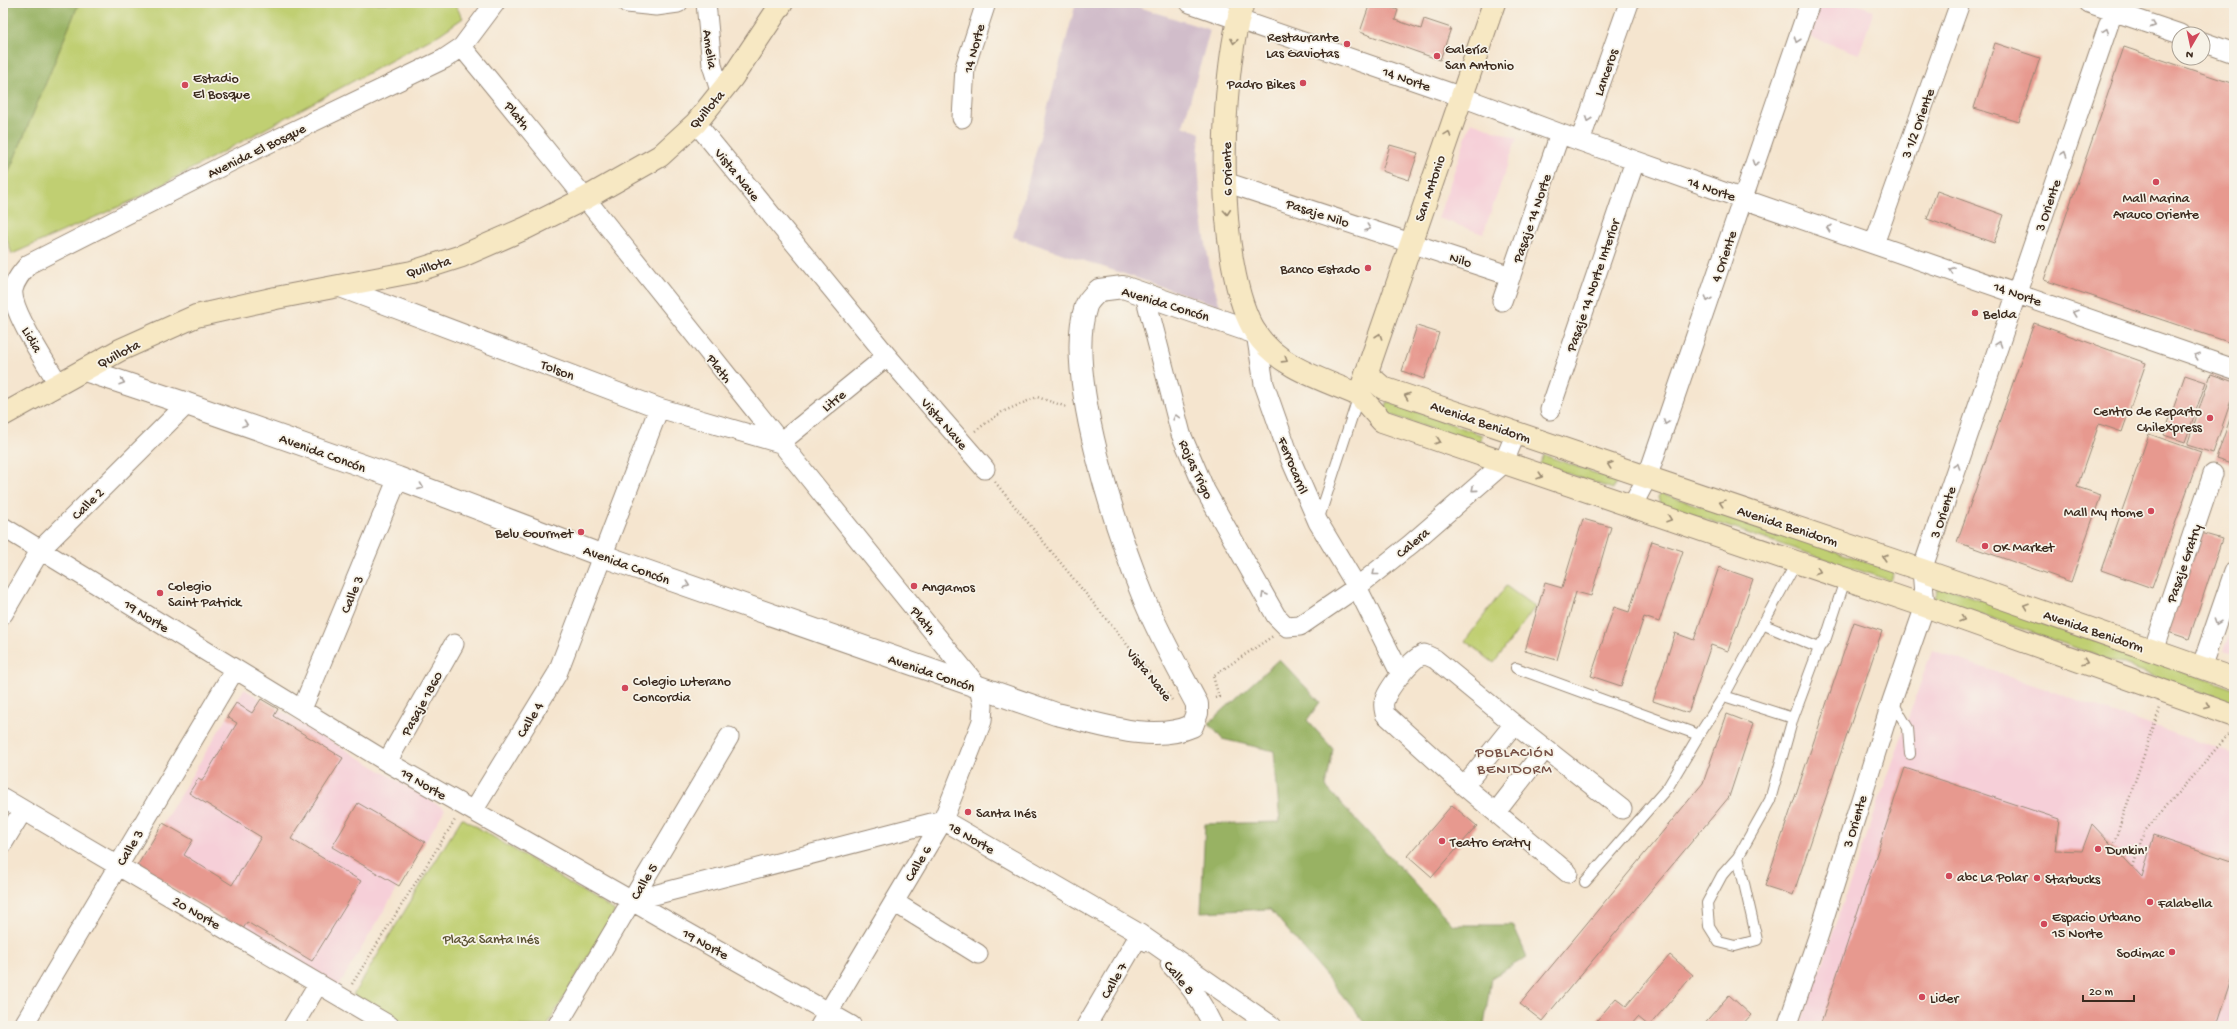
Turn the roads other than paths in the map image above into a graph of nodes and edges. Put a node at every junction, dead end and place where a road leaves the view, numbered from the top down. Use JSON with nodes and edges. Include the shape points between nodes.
{"nodes":[{"id":1,"x":495,"y":3,"type":"edge"},
{"id":2,"x":627,"y":3,"type":"edge"},
{"id":3,"x":678,"y":3,"type":"edge"},
{"id":4,"x":706,"y":3,"type":"edge"},
{"id":5,"x":782,"y":3,"type":"edge"},
{"id":6,"x":986,"y":3,"type":"edge"},
{"id":7,"x":1190,"y":3,"type":"edge"},
{"id":8,"x":1494,"y":3,"type":"edge"},
{"id":9,"x":1629,"y":3,"type":"edge"},
{"id":10,"x":1810,"y":3,"type":"edge"},
{"id":11,"x":1960,"y":3,"type":"edge"},
{"id":12,"x":2089,"y":3,"type":"edge"},
{"id":13,"x":2115,"y":7,"type":"edge"},
{"id":14,"x":1240,"y":11,"type":"edge"},
{"id":15,"x":2171,"y":30,"type":"edge"},
{"id":16,"x":2211,"y":45,"type":"edge"},
{"id":17,"x":462,"y":47,"type":"junction"},
{"id":18,"x":2234,"y":53,"type":"edge"},
{"id":19,"x":720,"y":94,"type":"junction"},
{"id":20,"x":1462,"y":97,"type":"junction"},
{"id":21,"x":962,"y":118,"type":"dead end"},
{"id":22,"x":696,"y":123,"type":"junction"},
{"id":23,"x":1560,"y":134,"type":"junction"},
{"id":24,"x":1580,"y":141,"type":"junction"},
{"id":25,"x":1635,"y":161,"type":"junction"},
{"id":26,"x":1225,"y":182,"type":"junction"},
{"id":27,"x":586,"y":198,"type":"junction"},
{"id":28,"x":1743,"y":198,"type":"junction"},
{"id":29,"x":1410,"y":243,"type":"junction"},
{"id":30,"x":1874,"y":244,"type":"junction"},
{"id":31,"x":1511,"y":276,"type":"junction"},
{"id":32,"x":339,"y":287,"type":"junction"},
{"id":33,"x":13,"y":291,"type":"joint"},
{"id":34,"x":2017,"y":293,"type":"junction"},
{"id":35,"x":1145,"y":295,"type":"junction"},
{"id":36,"x":1502,"y":301,"type":"dead end"},
{"id":37,"x":1256,"y":333,"type":"junction"},
{"id":38,"x":887,"y":356,"type":"junction"},
{"id":39,"x":2234,"y":369,"type":"edge"},
{"id":40,"x":85,"y":370,"type":"junction"},
{"id":41,"x":1366,"y":373,"type":"junction"},
{"id":42,"x":59,"y":385,"type":"junction"},
{"id":43,"x":1359,"y":394,"type":"junction"},
{"id":44,"x":187,"y":404,"type":"junction"},
{"id":45,"x":659,"y":408,"type":"junction"},
{"id":46,"x":1550,"y":410,"type":"dead end"},
{"id":47,"x":3,"y":415,"type":"edge"},
{"id":48,"x":1516,"y":432,"type":"junction"},
{"id":49,"x":780,"y":443,"type":"junction"},
{"id":50,"x":1503,"y":464,"type":"junction"},
{"id":51,"x":984,"y":469,"type":"road end"},
{"id":52,"x":2213,"y":474,"type":"dead end"},
{"id":53,"x":398,"y":478,"type":"junction"},
{"id":54,"x":1647,"y":478,"type":"junction"},
{"id":55,"x":1632,"y":506,"type":"junction"},
{"id":56,"x":1318,"y":522,"type":"junction"},
{"id":57,"x":3,"y":527,"type":"edge"},
{"id":58,"x":41,"y":549,"type":"junction"},
{"id":59,"x":603,"y":556,"type":"junction"},
{"id":60,"x":1796,"y":563,"type":"junction"},
{"id":61,"x":1922,"y":570,"type":"junction"},
{"id":62,"x":2234,"y":572,"type":"edge"},
{"id":63,"x":1845,"y":580,"type":"junction"},
{"id":64,"x":1357,"y":587,"type":"junction"},
{"id":65,"x":1925,"y":606,"type":"junction"},
{"id":66,"x":3,"y":614,"type":"edge"},
{"id":67,"x":1762,"y":624,"type":"junction"},
{"id":68,"x":1287,"y":627,"type":"joint"},
{"id":69,"x":454,"y":644,"type":"dead end"},
{"id":70,"x":1819,"y":648,"type":"junction"},
{"id":71,"x":2154,"y":651,"type":"junction"},
{"id":72,"x":1516,"y":668,"type":"dead end"},
{"id":73,"x":2201,"y":668,"type":"junction"},
{"id":74,"x":235,"y":669,"type":"junction"},
{"id":75,"x":1401,"y":675,"type":"junction"},
{"id":76,"x":2234,"y":679,"type":"edge"},
{"id":77,"x":979,"y":688,"type":"junction"},
{"id":78,"x":1724,"y":696,"type":"junction"},
{"id":79,"x":1892,"y":701,"type":"junction"},
{"id":80,"x":302,"y":709,"type":"junction"},
{"id":81,"x":1793,"y":718,"type":"junction"},
{"id":82,"x":1514,"y":724,"type":"junction"},
{"id":83,"x":2232,"y":725,"type":"edge"},
{"id":84,"x":1700,"y":735,"type":"junction"},
{"id":85,"x":729,"y":737,"type":"dead end"},
{"id":86,"x":1545,"y":749,"type":"junction"},
{"id":87,"x":1910,"y":754,"type":"dead end"},
{"id":88,"x":387,"y":762,"type":"junction"},
{"id":89,"x":1464,"y":786,"type":"junction"},
{"id":90,"x":3,"y":798,"type":"edge"},
{"id":91,"x":1622,"y":809,"type":"dead end"},
{"id":92,"x":23,"y":810,"type":"junction"},
{"id":93,"x":472,"y":811,"type":"junction"},
{"id":94,"x":1496,"y":812,"type":"junction"},
{"id":95,"x":943,"y":820,"type":"junction"},
{"id":96,"x":3,"y":844,"type":"edge"},
{"id":97,"x":1738,"y":857,"type":"junction"},
{"id":98,"x":118,"y":866,"type":"junction"},
{"id":99,"x":1568,"y":873,"type":"dead end"},
{"id":100,"x":1585,"y":882,"type":"dead end"},
{"id":101,"x":631,"y":901,"type":"junction"},
{"id":102,"x":894,"y":902,"type":"junction"},
{"id":103,"x":1140,"y":934,"type":"junction"},
{"id":104,"x":978,"y":954,"type":"dead end"},
{"id":105,"x":318,"y":984,"type":"junction"},
{"id":106,"x":825,"y":1019,"type":"edge"},
{"id":107,"x":1788,"y":1024,"type":"dead end"},
{"id":108,"x":1212,"y":1025,"type":"edge"},
{"id":109,"x":23,"y":1026,"type":"edge"},
{"id":110,"x":293,"y":1026,"type":"edge"},
{"id":111,"x":390,"y":1026,"type":"edge"},
{"id":112,"x":557,"y":1026,"type":"edge"},
{"id":113,"x":852,"y":1026,"type":"edge"},
{"id":114,"x":1086,"y":1026,"type":"edge"},
{"id":115,"x":1272,"y":1026,"type":"edge"}],
"edges":[{"from":1,"to":17,"type":"street","name":"Avenida El Bosque"},
{"from":2,"to":3,"type":"street","via":[[656,6]]},
{"from":4,"to":19,"type":"street","name":"Amelia","via":[[712,65]]},
{"from":5,"to":19,"type":"main road","name":"Quillota"},
{"from":6,"to":21,"type":"street","name":"14 Norte","via":[[965,67]]},
{"from":7,"to":14,"type":"street","name":"14 Norte"},
{"from":8,"to":20,"type":"main road","name":"San Antonio"},
{"from":9,"to":24,"type":"street","name":"Lanceros","one_way":true},
{"from":10,"to":28,"type":"street","name":"4 Oriente","one_way":true},
{"from":11,"to":30,"type":"street","name":"3 1/2 Oriente"},
{"from":12,"to":13,"type":"street"},
{"from":13,"to":15,"type":"street","one_way":true},
{"from":34,"to":13,"type":"street","name":"3 Oriente","one_way":true},
{"from":14,"to":20,"type":"street","name":"14 Norte"},
{"from":14,"to":26,"type":"main road","name":"6 Oriente","one_way":true,"via":[[1230,66],[1226,112]]},
{"from":16,"to":18,"type":"street"},
{"from":17,"to":27,"type":"street","name":"Plath"},
{"from":17,"to":33,"type":"street","name":"Avenida El Bosque","via":[[444,59],[244,155],[29,264],[18,277]]},
{"from":19,"to":22,"type":"main road","name":"Quillota"},
{"from":20,"to":23,"type":"street","name":"14 Norte"},
{"from":29,"to":20,"type":"main road","name":"San Antonio","one_way":true},
{"from":22,"to":27,"type":"main road","name":"Quillota","via":[[660,156]]},
{"from":22,"to":38,"type":"street","name":"Vista Nave"},
{"from":23,"to":24,"type":"street","name":"14 Norte"},
{"from":23,"to":31,"type":"street","name":"Pasaje 14 Norte"},
{"from":24,"to":25,"type":"street","name":"14 Norte"},
{"from":25,"to":28,"type":"street","name":"14 Norte"},
{"from":25,"to":46,"type":"street","name":"Pasaje 14 Norte Interior"},
{"from":26,"to":29,"type":"street","name":"Pasaje Nilo","one_way":true},
{"from":26,"to":37,"type":"main road","name":"6 Oriente","one_way":true,"via":[[1234,265],[1242,301]]},
{"from":27,"to":32,"type":"main road","name":"Quillota","via":[[462,256],[412,272]]},
{"from":27,"to":49,"type":"street","name":"Plath"},
{"from":30,"to":28,"type":"street","name":"14 Norte","one_way":true},
{"from":28,"to":54,"type":"street","name":"4 Oriente","one_way":true},
{"from":29,"to":31,"type":"street","name":"Nilo"},
{"from":41,"to":29,"type":"main road","name":"San Antonio","one_way":true},
{"from":34,"to":30,"type":"street","name":"14 Norte","one_way":true},
{"from":31,"to":36,"type":"street","name":"Pasaje 14 Norte"},
{"from":32,"to":40,"type":"main road","name":"Quillota","via":[[196,316],[120,350]]},
{"from":32,"to":45,"type":"street","name":"Tolson"},
{"from":33,"to":42,"type":"street","name":"Lidia","via":[[16,310]]},
{"from":39,"to":34,"type":"street","name":"14 Norte","one_way":true},
{"from":61,"to":34,"type":"street","name":"3 Oriente","one_way":true},
{"from":35,"to":37,"type":"street","name":"Avenida Concón"},
{"from":68,"to":35,"type":"street","name":"Rojas Trigo","one_way":true,"via":[[1276,616],[1205,490],[1180,434]]},
{"from":35,"to":77,"type":"street","name":"Avenida Concón","via":[[1122,287],[1100,290],[1087,304],[1082,324],[1081,352],[1088,414],[1115,516],[1145,601],[1197,704],[1192,726],[1178,732],[1130,730],[1056,714]]},
{"from":37,"to":43,"type":"main road","one_way":true,"via":[[1278,356],[1303,371]]},
{"from":37,"to":56,"type":"street","name":"Ferrocarril","via":[[1264,384],[1290,458]]},
{"from":38,"to":49,"type":"street","name":"Litre"},
{"from":38,"to":51,"type":"street","name":"Vista Nave"},
{"from":40,"to":42,"type":"main road","name":"Quillota"},
{"from":40,"to":44,"type":"street","name":"Avenida Concón","one_way":true},
{"from":41,"to":43,"type":"main road"},
{"from":48,"to":41,"type":"main road","name":"Avenida Benidorm","one_way":true,"via":[[1382,388]]},
{"from":42,"to":47,"type":"main road","name":"Quillota"},
{"from":43,"to":50,"type":"main road","one_way":true,"via":[[1382,421]]},
{"from":43,"to":56,"type":"lane"},
{"from":44,"to":53,"type":"street","name":"Avenida Concón","one_way":true},
{"from":44,"to":58,"type":"street","name":"Calle 2"},
{"from":45,"to":49,"type":"street","name":"Tolson"},
{"from":45,"to":59,"type":"street","name":"Calle 4"},
{"from":48,"to":50,"type":"street","name":"Calera"},
{"from":54,"to":48,"type":"main road","name":"Avenida Benidorm","one_way":true},
{"from":49,"to":77,"type":"street","name":"Plath"},
{"from":50,"to":55,"type":"main road","one_way":true},
{"from":50,"to":64,"type":"street","name":"Calera","one_way":true},
{"from":52,"to":71,"type":"street","name":"Pasaje Gratry"},
{"from":53,"to":59,"type":"street","name":"Avenida Concón","one_way":true},
{"from":53,"to":80,"type":"street","name":"Calle 3"},
{"from":54,"to":55,"type":"street","name":"4 Oriente"},
{"from":61,"to":54,"type":"main road","name":"Avenida Benidorm","one_way":true},
{"from":55,"to":60,"type":"main road","one_way":true},
{"from":56,"to":64,"type":"street","name":"Ferrocarril"},
{"from":57,"to":58,"type":"street","name":"19 Norte"},
{"from":58,"to":66,"type":"street","name":"Calle 2"},
{"from":58,"to":74,"type":"street","name":"19 Norte"},
{"from":59,"to":77,"type":"street","name":"Avenida Concón","one_way":true},
{"from":59,"to":93,"type":"street","name":"Calle 4","via":[[557,674]]},
{"from":60,"to":63,"type":"main road","one_way":true},
{"from":60,"to":67,"type":"lane"},
{"from":61,"to":65,"type":"street","name":"3 Oriente"},
{"from":71,"to":61,"type":"main road","name":"Avenida Benidorm","one_way":true},
{"from":62,"to":73,"type":"street","one_way":true},
{"from":63,"to":65,"type":"main road"},
{"from":63,"to":70,"type":"lane","via":[[1826,638]]},
{"from":64,"to":68,"type":"street","name":"Calera","via":[[1300,626]]},
{"from":64,"to":75,"type":"street","name":"Ferrocarril"},
{"from":65,"to":79,"type":"street","name":"3 Oriente"},
{"from":65,"to":83,"type":"main road","one_way":true,"via":[[2166,690]]},
{"from":67,"to":70,"type":"lane"},
{"from":67,"to":78,"type":"lane"},
{"from":69,"to":88,"type":"street","name":"Pasaje 1860"},
{"from":70,"to":81,"type":"lane"},
{"from":71,"to":73,"type":"main road","name":"Avenida Benidorm"},
{"from":72,"to":84,"type":"lane"},
{"from":73,"to":76,"type":"main road","name":"Avenida Benidorm"},
{"from":74,"to":80,"type":"street","name":"19 Norte"},
{"from":74,"to":98,"type":"street","name":"Calle 3"},
{"from":75,"to":82,"type":"street","via":[[1414,659],[1424,654],[1429,656]]},
{"from":75,"to":89,"type":"street","via":[[1386,696],[1385,714]]},
{"from":77,"to":95,"type":"street","name":"Calle 6","via":[[982,721]]},
{"from":78,"to":81,"type":"lane"},
{"from":78,"to":84,"type":"lane"},
{"from":79,"to":87,"type":"lane","via":[[1908,728]]},
{"from":79,"to":107,"type":"street","name":"3 Oriente"},
{"from":80,"to":88,"type":"street","name":"19 Norte"},
{"from":81,"to":97,"type":"lane","via":[[1770,800]]},
{"from":82,"to":86,"type":"street"},
{"from":82,"to":89,"type":"street"},
{"from":84,"to":100,"type":"lane","via":[[1668,787]]},
{"from":85,"to":101,"type":"street","name":"Calle 5"},
{"from":86,"to":91,"type":"street"},
{"from":86,"to":94,"type":"street"},
{"from":88,"to":93,"type":"street","name":"19 Norte"},
{"from":89,"to":94,"type":"street"},
{"from":90,"to":92,"type":"street","name":"20 Norte"},
{"from":92,"to":96,"type":"street"},
{"from":92,"to":98,"type":"street","name":"20 Norte"},
{"from":93,"to":101,"type":"street","name":"19 Norte"},
{"from":94,"to":99,"type":"street"},
{"from":95,"to":101,"type":"street","name":"18 Norte"},
{"from":95,"to":102,"type":"street","name":"Calle 6"},
{"from":95,"to":103,"type":"street","name":"18 Norte"},
{"from":97,"to":97,"type":"lane","via":[[1722,875],[1707,903],[1709,926],[1719,942],[1735,946],[1756,940]]},
{"from":98,"to":105,"type":"street","name":"20 Norte"},
{"from":98,"to":109,"type":"street","name":"Calle 3"},
{"from":101,"to":106,"type":"street","name":"19 Norte"},
{"from":101,"to":112,"type":"street","name":"Calle 5"},
{"from":102,"to":104,"type":"street"},
{"from":102,"to":106,"type":"street","name":"Calle 6"},
{"from":103,"to":108,"type":"street","name":"Calle 8","via":[[1183,977],[1205,1009]]},
{"from":103,"to":114,"type":"street","name":"Calle 7"},
{"from":103,"to":115,"type":"street","name":"18 Norte"},
{"from":105,"to":110,"type":"street"},
{"from":105,"to":111,"type":"street","name":"20 Norte"},
{"from":106,"to":113,"type":"street","name":"19 Norte"}]}
